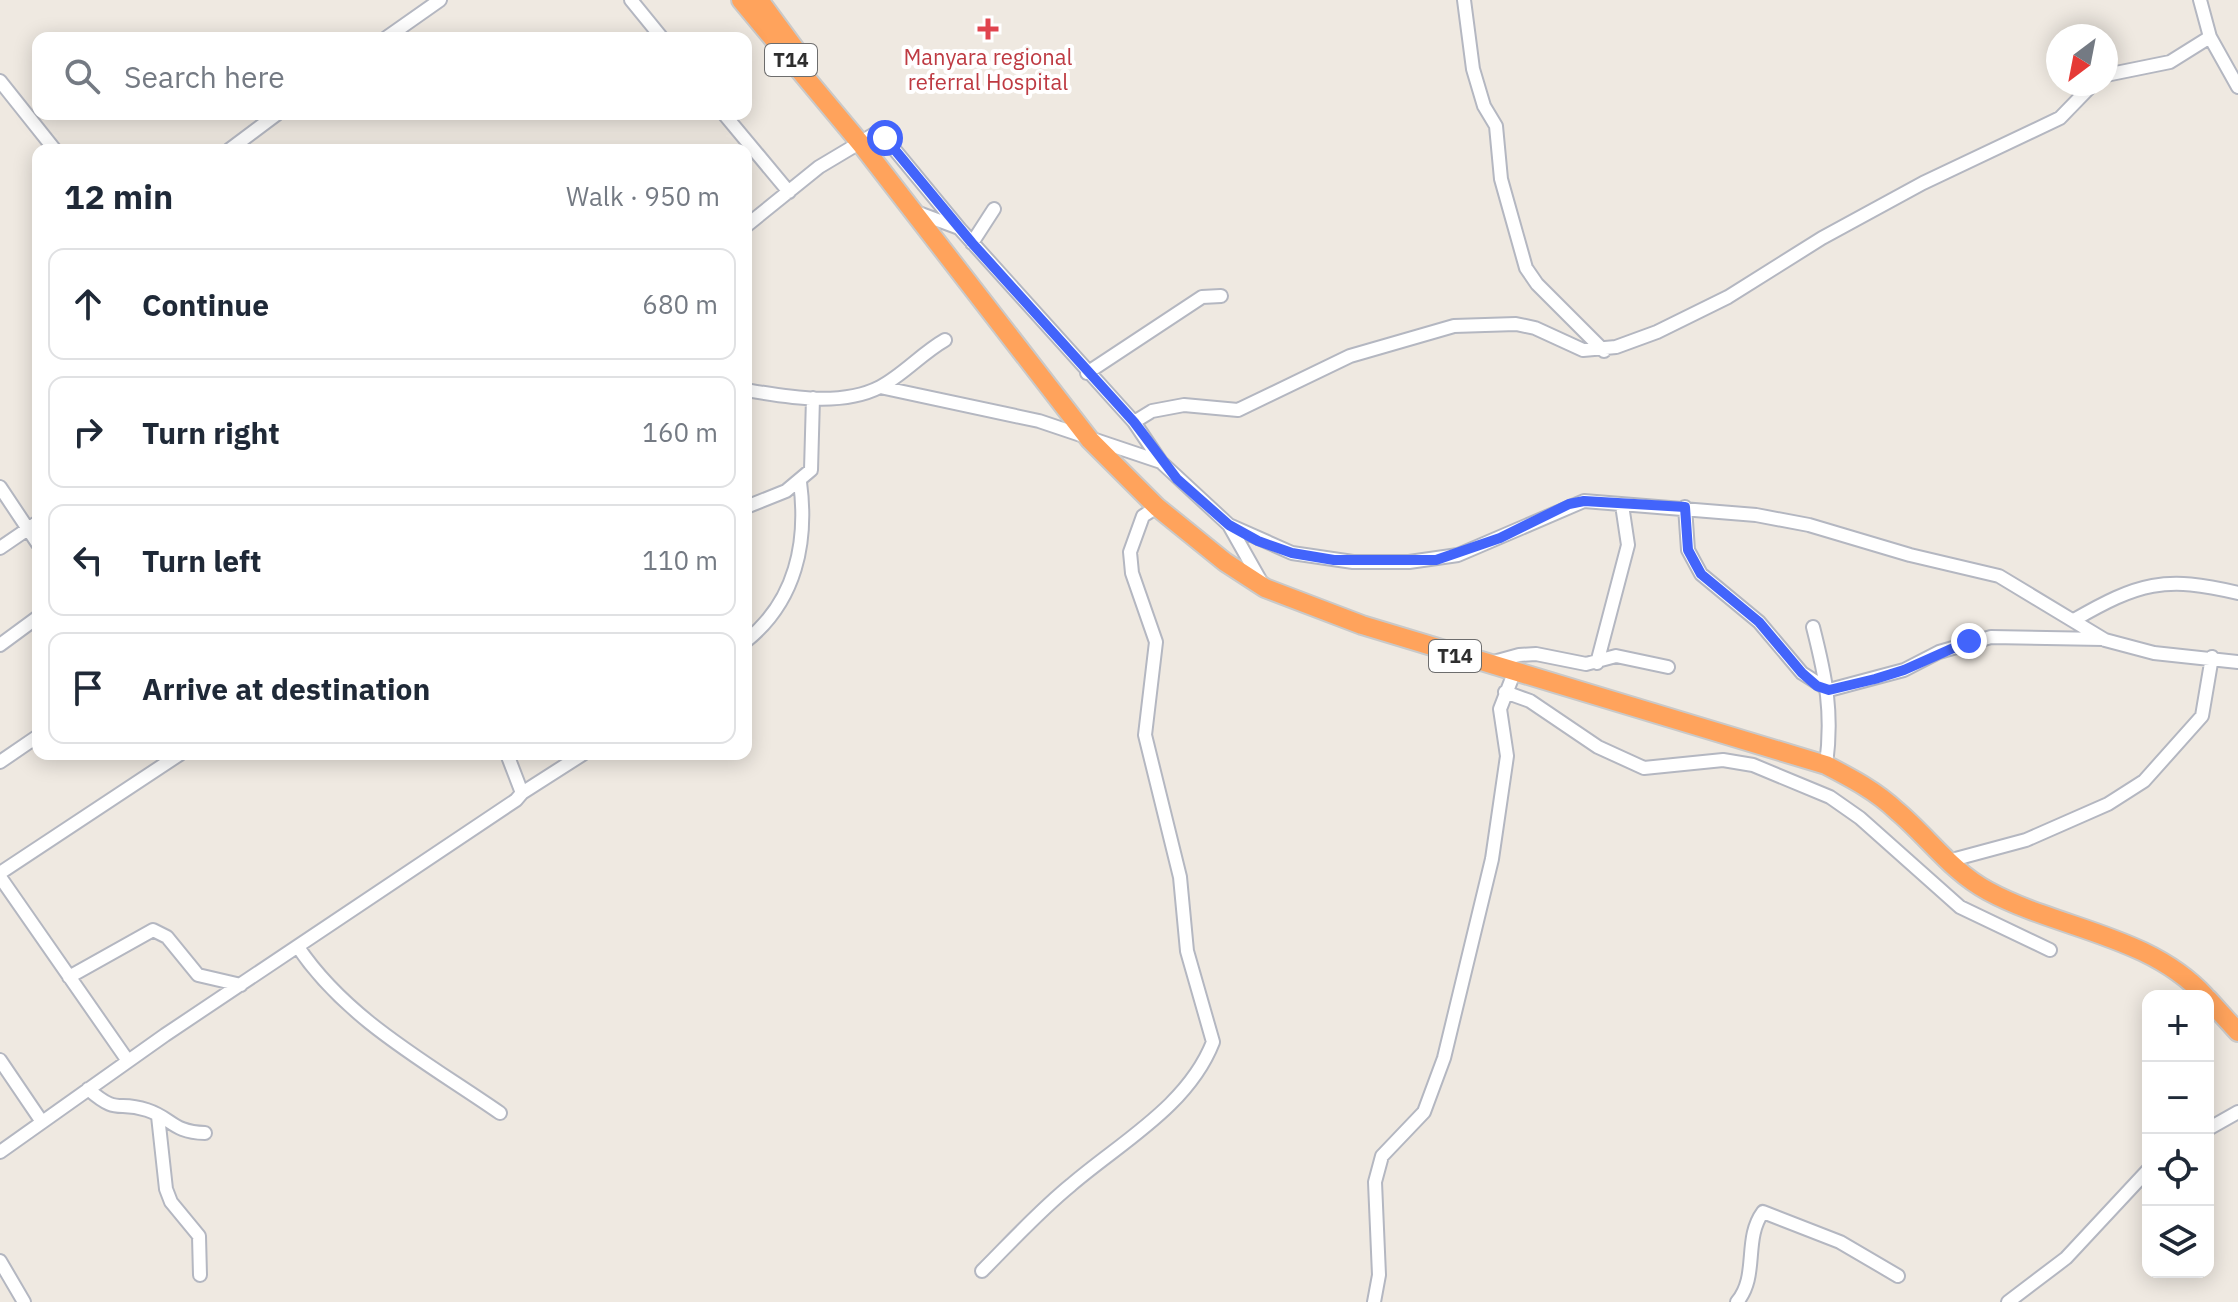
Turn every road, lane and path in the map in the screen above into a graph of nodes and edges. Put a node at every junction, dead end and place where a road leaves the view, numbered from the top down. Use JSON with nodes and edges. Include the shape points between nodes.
{"nodes":[{"id":1,"x":440,"y":0,"type":"edge"},
{"id":2,"x":631,"y":0,"type":"edge"},
{"id":3,"x":741,"y":0,"type":"edge"},
{"id":4,"x":759,"y":0,"type":"edge"},
{"id":5,"x":1464,"y":0,"type":"edge"},
{"id":6,"x":2200,"y":0,"type":"edge"},
{"id":7,"x":395,"y":32,"type":"edge"},
{"id":8,"x":657,"y":32,"type":"edge"},
{"id":9,"x":2210,"y":37,"type":"junction"},
{"id":10,"x":2118,"y":73,"type":"edge"},
{"id":11,"x":0,"y":81,"type":"edge"},
{"id":12,"x":2238,"y":87,"type":"edge"},
{"id":13,"x":2081,"y":96,"type":"edge"},
{"id":14,"x":269,"y":120,"type":"edge"},
{"id":15,"x":729,"y":120,"type":"edge"},
{"id":16,"x":841,"y":121,"type":"junction"},
{"id":17,"x":50,"y":144,"type":"edge"},
{"id":18,"x":237,"y":144,"type":"edge"},
{"id":19,"x":749,"y":144,"type":"edge"},
{"id":20,"x":861,"y":144,"type":"junction"},
{"id":21,"x":752,"y":148,"type":"edge"},
{"id":22,"x":789,"y":192,"type":"junction"},
{"id":23,"x":994,"y":209,"type":"dead end"},
{"id":24,"x":913,"y":211,"type":"junction"},
{"id":25,"x":752,"y":221,"type":"edge"},
{"id":26,"x":960,"y":229,"type":"junction"},
{"id":27,"x":972,"y":243,"type":"junction"},
{"id":28,"x":1221,"y":296,"type":"dead end"},
{"id":29,"x":945,"y":340,"type":"dead end"},
{"id":30,"x":1604,"y":351,"type":"junction"},
{"id":31,"x":1087,"y":373,"type":"junction"},
{"id":32,"x":880,"y":387,"type":"junction"},
{"id":33,"x":752,"y":391,"type":"edge"},
{"id":34,"x":813,"y":398,"type":"junction"},
{"id":35,"x":1134,"y":422,"type":"junction"},
{"id":36,"x":1090,"y":440,"type":"junction"},
{"id":37,"x":1161,"y":462,"type":"junction"},
{"id":38,"x":800,"y":482,"type":"junction"},
{"id":39,"x":0,"y":487,"type":"edge"},
{"id":40,"x":752,"y":504,"type":"edge"},
{"id":41,"x":1622,"y":505,"type":"junction"},
{"id":42,"x":1157,"y":507,"type":"junction"},
{"id":43,"x":1685,"y":507,"type":"junction"},
{"id":44,"x":32,"y":524,"type":"edge"},
{"id":45,"x":1229,"y":525,"type":"junction"},
{"id":46,"x":32,"y":527,"type":"edge"},
{"id":47,"x":0,"y":548,"type":"edge"},
{"id":48,"x":1265,"y":588,"type":"junction"},
{"id":49,"x":2238,"y":593,"type":"edge"},
{"id":50,"x":2074,"y":620,"type":"junction"},
{"id":51,"x":32,"y":621,"type":"edge"},
{"id":52,"x":1813,"y":627,"type":"dead end"},
{"id":53,"x":752,"y":635,"type":"edge"},
{"id":54,"x":2105,"y":640,"type":"junction"},
{"id":55,"x":0,"y":645,"type":"edge"},
{"id":56,"x":2212,"y":657,"type":"junction"},
{"id":57,"x":2238,"y":662,"type":"edge"},
{"id":58,"x":1597,"y":663,"type":"junction"},
{"id":59,"x":1487,"y":665,"type":"junction"},
{"id":60,"x":1668,"y":667,"type":"dead end"},
{"id":61,"x":1514,"y":673,"type":"junction"},
{"id":62,"x":1829,"y":690,"type":"junction"},
{"id":63,"x":1505,"y":692,"type":"junction"},
{"id":64,"x":32,"y":740,"type":"edge"},
{"id":65,"x":171,"y":760,"type":"edge"},
{"id":66,"x":509,"y":760,"type":"edge"},
{"id":67,"x":574,"y":760,"type":"edge"},
{"id":68,"x":0,"y":762,"type":"edge"},
{"id":69,"x":1826,"y":765,"type":"junction"},
{"id":70,"x":522,"y":793,"type":"junction"},
{"id":71,"x":1948,"y":861,"type":"junction"},
{"id":72,"x":0,"y":875,"type":"edge"},
{"id":73,"x":298,"y":947,"type":"junction"},
{"id":74,"x":2050,"y":950,"type":"dead end"},
{"id":75,"x":69,"y":977,"type":"junction"},
{"id":76,"x":241,"y":985,"type":"junction"},
{"id":77,"x":2199,"y":990,"type":"edge"},
{"id":78,"x":2214,"y":1005,"type":"edge"},
{"id":79,"x":2238,"y":1032,"type":"edge"},
{"id":80,"x":0,"y":1060,"type":"edge"},
{"id":81,"x":128,"y":1061,"type":"junction"},
{"id":82,"x":88,"y":1089,"type":"junction"},
{"id":83,"x":2238,"y":1112,"type":"edge"},
{"id":84,"x":500,"y":1113,"type":"dead end"},
{"id":85,"x":158,"y":1116,"type":"junction"},
{"id":86,"x":42,"y":1122,"type":"junction"},
{"id":87,"x":2214,"y":1126,"type":"edge"},
{"id":88,"x":205,"y":1133,"type":"dead end"},
{"id":89,"x":0,"y":1152,"type":"edge"},
{"id":90,"x":2142,"y":1176,"type":"edge"},
{"id":91,"x":0,"y":1261,"type":"edge"},
{"id":92,"x":982,"y":1271,"type":"dead end"},
{"id":93,"x":200,"y":1275,"type":"dead end"},
{"id":94,"x":1898,"y":1276,"type":"dead end"},
{"id":95,"x":24,"y":1302,"type":"edge"},
{"id":96,"x":1374,"y":1302,"type":"edge"},
{"id":97,"x":1737,"y":1302,"type":"edge"},
{"id":98,"x":2008,"y":1302,"type":"edge"}],
"edges":[{"from":1,"to":7,"type":"street"},
{"from":2,"to":8,"type":"street"},
{"from":3,"to":16,"type":"highway","number":"T14"},
{"from":4,"to":16,"type":"highway","number":"T14","via":[[789,37]]},
{"from":5,"to":30,"type":"street","via":[[1473,69],[1496,126],[1501,179],[1526,268]]},
{"from":6,"to":9,"type":"street"},
{"from":9,"to":10,"type":"street","via":[[2170,62]]},
{"from":9,"to":12,"type":"street"},
{"from":11,"to":17,"type":"street"},
{"from":13,"to":30,"type":"street","via":[[2060,118],[1923,183],[1728,297]]},
{"from":14,"to":18,"type":"street"},
{"from":15,"to":19,"type":"street"},
{"from":16,"to":20,"type":"highway","number":"T14"},
{"from":20,"to":22,"type":"street","via":[[819,167]]},
{"from":20,"to":24,"type":"highway","number":"T14"},
{"from":20,"to":26,"type":"street","via":[[876,133],[885,138]]},
{"from":21,"to":22,"type":"street"},
{"from":22,"to":25,"type":"street"},
{"from":23,"to":27,"type":"street"},
{"from":24,"to":26,"type":"street"},
{"from":24,"to":36,"type":"highway","number":"T14"},
{"from":26,"to":27,"type":"street"},
{"from":27,"to":31,"type":"street"},
{"from":28,"to":31,"type":"street","via":[[1202,297]]},
{"from":29,"to":32,"type":"street"},
{"from":30,"to":35,"type":"street","via":[[1583,350],[1516,324],[1454,326],[1350,356],[1238,410],[1184,405],[1152,411]]},
{"from":31,"to":35,"type":"street"},
{"from":32,"to":34,"type":"street"},
{"from":32,"to":36,"type":"street","via":[[1039,421]]},
{"from":33,"to":34,"type":"street"},
{"from":34,"to":38,"type":"street","via":[[811,470]]},
{"from":35,"to":37,"type":"street"},
{"from":36,"to":37,"type":"street"},
{"from":36,"to":42,"type":"highway","number":"T14"},
{"from":37,"to":45,"type":"street"},
{"from":38,"to":40,"type":"street"},
{"from":38,"to":53,"type":"street","via":[[804,521],[799,560],[775,611]]},
{"from":39,"to":44,"type":"street"},
{"from":41,"to":43,"type":"street"},
{"from":41,"to":45,"type":"street","via":[[1569,504],[1458,555],[1409,562],[1353,562],[1292,553]]},
{"from":41,"to":58,"type":"street","via":[[1628,545]]},
{"from":42,"to":48,"type":"highway","number":"T14"},
{"from":42,"to":92,"type":"street","via":[[1143,516],[1130,552],[1156,642],[1145,735],[1180,877],[1187,951],[1213,1042],[1193,1079],[1173,1101],[1058,1195]]},
{"from":43,"to":50,"type":"street","via":[[1809,525],[1971,567],[1999,576]]},
{"from":43,"to":62,"type":"street","via":[[1688,550],[1701,574],[1759,622],[1802,673]]},
{"from":45,"to":48,"type":"street"},
{"from":46,"to":47,"type":"street"},
{"from":48,"to":59,"type":"highway","number":"T14"},
{"from":49,"to":50,"type":"street","via":[[2193,582],[2163,582],[2112,599]]},
{"from":50,"to":54,"type":"street"},
{"from":51,"to":55,"type":"street"},
{"from":52,"to":62,"type":"street"},
{"from":54,"to":56,"type":"street","via":[[2154,653]]},
{"from":54,"to":62,"type":"street","via":[[1991,637],[1939,652],[1904,670]]},
{"from":56,"to":57,"type":"street"},
{"from":56,"to":71,"type":"street","via":[[2202,716],[2144,781],[2108,804],[2026,840]]},
{"from":58,"to":59,"type":"street","via":[[1536,654]]},
{"from":58,"to":60,"type":"street","via":[[1621,656]]},
{"from":59,"to":61,"type":"highway","number":"T14"},
{"from":61,"to":63,"type":"street"},
{"from":61,"to":69,"type":"highway","number":"T14"},
{"from":62,"to":69,"type":"street"},
{"from":63,"to":74,"type":"street","via":[[1530,701],[1598,747],[1644,768],[1723,760],[1753,765],[1830,797],[1960,907]]},
{"from":63,"to":96,"type":"street","via":[[1500,709],[1506,777],[1475,940],[1444,1058],[1424,1112],[1382,1156],[1375,1182],[1379,1275]]},
{"from":64,"to":68,"type":"street"},
{"from":65,"to":72,"type":"street"},
{"from":66,"to":70,"type":"street"},
{"from":67,"to":70,"type":"street"},
{"from":69,"to":71,"type":"highway","number":"T14","via":[[1886,801]]},
{"from":70,"to":73,"type":"street"},
{"from":71,"to":77,"type":"highway","number":"T14","via":[[1989,892],[2144,952]]},
{"from":72,"to":75,"type":"street"},
{"from":73,"to":76,"type":"street"},
{"from":73,"to":84,"type":"street","via":[[345,1005]]},
{"from":75,"to":76,"type":"street","via":[[153,930],[167,937],[198,975]]},
{"from":75,"to":81,"type":"street"},
{"from":76,"to":81,"type":"street"},
{"from":78,"to":79,"type":"highway","number":"T14"},
{"from":80,"to":86,"type":"street"},
{"from":81,"to":82,"type":"street"},
{"from":82,"to":85,"type":"street","via":[[115,1108],[140,1108]]},
{"from":82,"to":86,"type":"street"},
{"from":83,"to":87,"type":"street"},
{"from":85,"to":88,"type":"street","via":[[178,1129]]},
{"from":85,"to":93,"type":"street","via":[[166,1189],[199,1236]]},
{"from":86,"to":89,"type":"street"},
{"from":90,"to":98,"type":"street","via":[[2066,1258]]},
{"from":91,"to":95,"type":"street"},
{"from":94,"to":97,"type":"street","via":[[1840,1242],[1763,1212],[1752,1234],[1747,1286]]}]}
